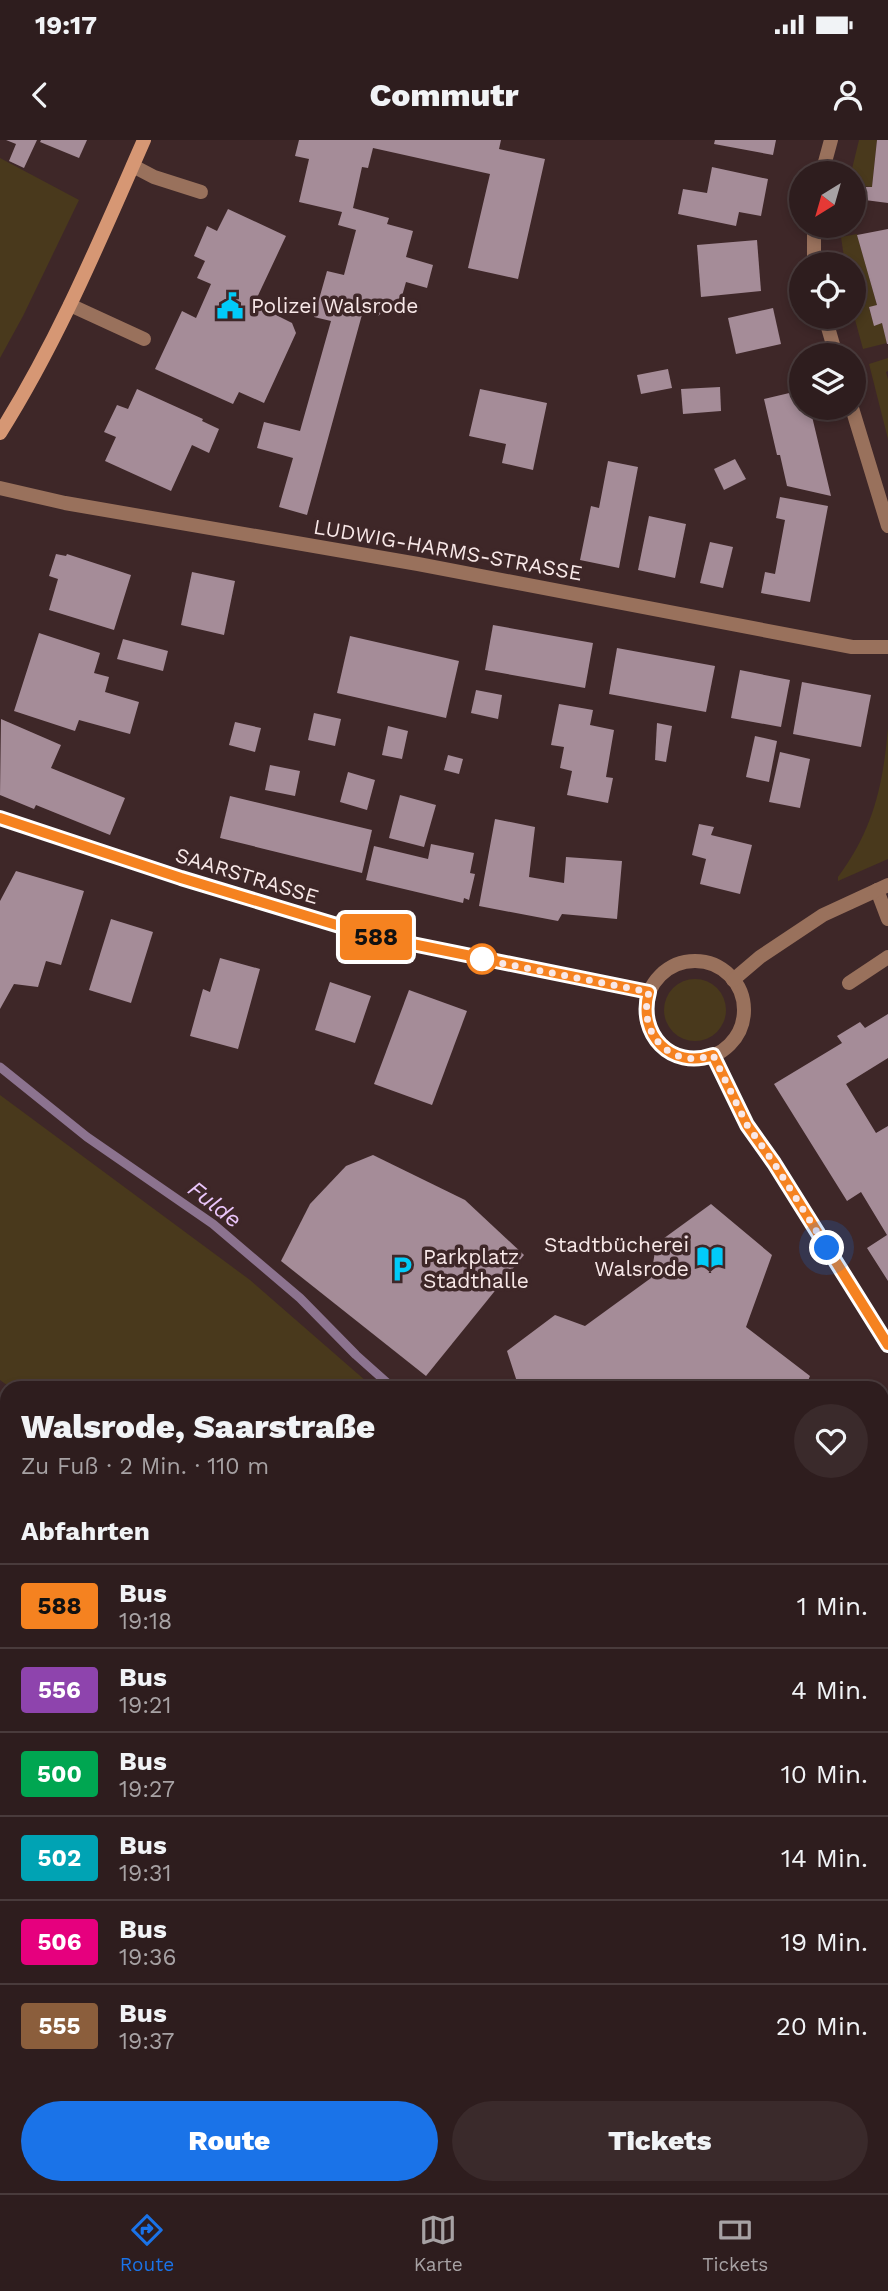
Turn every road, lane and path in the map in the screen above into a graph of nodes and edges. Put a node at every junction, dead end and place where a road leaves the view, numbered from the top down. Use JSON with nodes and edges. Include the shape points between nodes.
{"nodes":[{"id":1,"x":144,"y":140,"type":"edge"},
{"id":2,"x":831,"y":140,"type":"edge"},
{"id":3,"x":825,"y":161,"type":"edge"},
{"id":4,"x":133,"y":166,"type":"junction"},
{"id":5,"x":201,"y":191,"type":"dead end"},
{"id":6,"x":70,"y":305,"type":"junction"},
{"id":7,"x":144,"y":339,"type":"dead end"},
{"id":8,"x":856,"y":420,"type":"edge"},
{"id":9,"x":0,"y":433,"type":"edge"},
{"id":10,"x":0,"y":488,"type":"edge"},
{"id":11,"x":888,"y":526,"type":"edge"},
{"id":12,"x":888,"y":647,"type":"edge"},
{"id":13,"x":0,"y":818,"type":"edge"},
{"id":14,"x":883,"y":887,"type":"edge"},
{"id":15,"x":888,"y":919,"type":"edge"},
{"id":16,"x":888,"y":957,"type":"edge"},
{"id":17,"x":733,"y":980,"type":"junction"},
{"id":18,"x":849,"y":983,"type":"dead end"},
{"id":19,"x":649,"y":992,"type":"junction"},
{"id":20,"x":713,"y":1055,"type":"junction"},
{"id":21,"x":888,"y":1345,"type":"edge"}],
"edges":[{"from":1,"to":4,"type":"main road"},
{"from":2,"to":3,"type":"street"},
{"from":4,"to":5,"type":"street"},
{"from":4,"to":6,"type":"main road"},
{"from":6,"to":7,"type":"street"},
{"from":6,"to":9,"type":"main road"},
{"from":8,"to":11,"type":"street"},
{"from":10,"to":12,"type":"street","name":"LUDWIG-HARMS-STRASSE","via":[[852,647]]},
{"from":13,"to":19,"type":"street","name":"SAARSTRASSE","via":[[373,936]]},
{"from":14,"to":15,"type":"street"},
{"from":14,"to":17,"type":"street","via":[[823,915]]},
{"from":16,"to":18,"type":"street"},
{"from":17,"to":19,"type":"street","via":[[705,962],[685,962],[666,971]]},
{"from":17,"to":20,"type":"street","via":[[743,1005],[741,1026],[731,1043]]},
{"from":19,"to":20,"type":"street","via":[[646,1015],[658,1043],[684,1058]]},
{"from":20,"to":21,"type":"street","via":[[747,1125]]}]}
